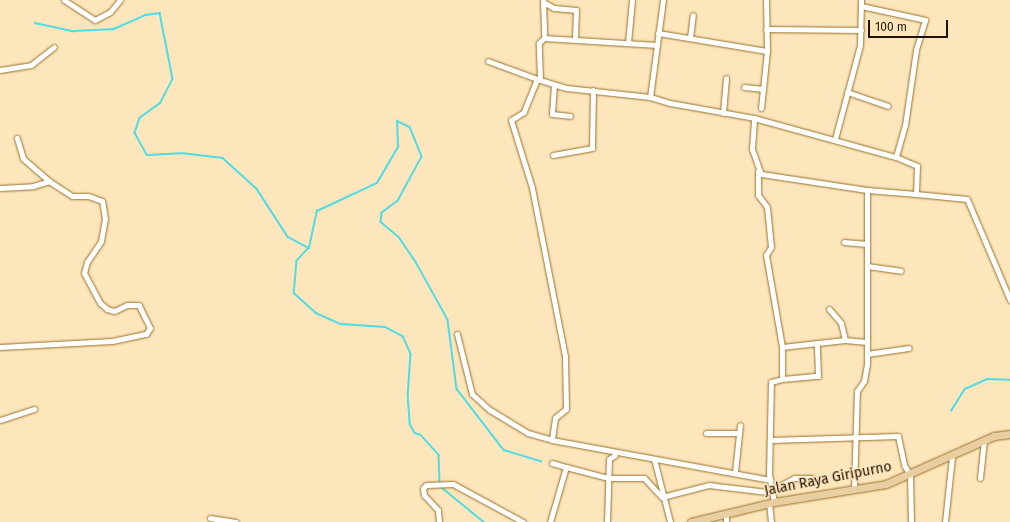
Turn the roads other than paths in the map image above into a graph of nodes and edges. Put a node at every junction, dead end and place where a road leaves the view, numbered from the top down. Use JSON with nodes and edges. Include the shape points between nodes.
{"nodes":[{"id":1,"x":64,"y":0,"type":"edge"},
{"id":2,"x":120,"y":0,"type":"edge"},
{"id":3,"x":632,"y":0,"type":"edge"},
{"id":4,"x":663,"y":0,"type":"edge"},
{"id":5,"x":766,"y":0,"type":"edge"},
{"id":6,"x":861,"y":0,"type":"edge"},
{"id":7,"x":543,"y":1,"type":"edge"},
{"id":8,"x":861,"y":6,"type":"junction"},
{"id":9,"x":694,"y":15,"type":"dead end"},
{"id":10,"x":766,"y":30,"type":"junction"},
{"id":11,"x":861,"y":30,"type":"junction"},
{"id":12,"x":658,"y":33,"type":"junction"},
{"id":13,"x":544,"y":38,"type":"junction"},
{"id":14,"x":575,"y":38,"type":"junction"},
{"id":15,"x":690,"y":38,"type":"junction"},
{"id":16,"x":628,"y":43,"type":"junction"},
{"id":17,"x":657,"y":45,"type":"junction"},
{"id":18,"x":54,"y":47,"type":"dead end"},
{"id":19,"x":767,"y":51,"type":"junction"},
{"id":20,"x":488,"y":62,"type":"dead end"},
{"id":21,"x":0,"y":70,"type":"edge"},
{"id":22,"x":726,"y":78,"type":"dead end"},
{"id":23,"x":538,"y":80,"type":"junction"},
{"id":24,"x":554,"y":85,"type":"junction"},
{"id":25,"x":744,"y":86,"type":"dead end"},
{"id":26,"x":593,"y":90,"type":"junction"},
{"id":27,"x":763,"y":90,"type":"junction"},
{"id":28,"x":847,"y":92,"type":"junction"},
{"id":29,"x":650,"y":97,"type":"junction"},
{"id":30,"x":888,"y":106,"type":"dead end"},
{"id":31,"x":761,"y":108,"type":"dead end"},
{"id":32,"x":723,"y":113,"type":"junction"},
{"id":33,"x":570,"y":116,"type":"dead end"},
{"id":34,"x":754,"y":118,"type":"junction"},
{"id":35,"x":17,"y":138,"type":"dead end"},
{"id":36,"x":835,"y":139,"type":"junction"},
{"id":37,"x":553,"y":155,"type":"dead end"},
{"id":38,"x":896,"y":157,"type":"junction"},
{"id":39,"x":758,"y":171,"type":"junction"},
{"id":40,"x":49,"y":181,"type":"junction"},
{"id":41,"x":0,"y":188,"type":"edge"},
{"id":42,"x":867,"y":190,"type":"junction"},
{"id":43,"x":916,"y":194,"type":"junction"},
{"id":44,"x":844,"y":242,"type":"dead end"},
{"id":45,"x":867,"y":244,"type":"junction"},
{"id":46,"x":867,"y":266,"type":"junction"},
{"id":47,"x":900,"y":271,"type":"dead end"},
{"id":48,"x":1008,"y":285,"type":"edge"},
{"id":49,"x":1010,"y":300,"type":"edge"},
{"id":50,"x":830,"y":309,"type":"dead end"},
{"id":51,"x":457,"y":334,"type":"dead end"},
{"id":52,"x":845,"y":340,"type":"junction"},
{"id":53,"x":867,"y":342,"type":"junction"},
{"id":54,"x":817,"y":343,"type":"junction"},
{"id":55,"x":782,"y":346,"type":"junction"},
{"id":56,"x":0,"y":347,"type":"edge"},
{"id":57,"x":908,"y":348,"type":"dead end"},
{"id":58,"x":867,"y":354,"type":"junction"},
{"id":59,"x":782,"y":379,"type":"junction"},
{"id":60,"x":34,"y":409,"type":"dead end"},
{"id":61,"x":0,"y":420,"type":"edge"},
{"id":62,"x":740,"y":425,"type":"dead end"},
{"id":63,"x":706,"y":433,"type":"dead end"},
{"id":64,"x":739,"y":433,"type":"junction"},
{"id":65,"x":1010,"y":434,"type":"edge"},
{"id":66,"x":552,"y":440,"type":"junction"},
{"id":67,"x":770,"y":440,"type":"junction"},
{"id":68,"x":854,"y":440,"type":"junction"},
{"id":69,"x":984,"y":440,"type":"junction"},
{"id":70,"x":621,"y":455,"type":"junction"},
{"id":71,"x":952,"y":456,"type":"junction"},
{"id":72,"x":654,"y":459,"type":"junction"},
{"id":73,"x":552,"y":463,"type":"dead end"},
{"id":74,"x":566,"y":467,"type":"junction"},
{"id":75,"x":735,"y":472,"type":"junction"},
{"id":76,"x":910,"y":475,"type":"junction"},
{"id":77,"x":608,"y":476,"type":"junction"},
{"id":78,"x":812,"y":478,"type":"dead end"},
{"id":79,"x":980,"y":478,"type":"dead end"},
{"id":80,"x":770,"y":480,"type":"junction"},
{"id":81,"x":770,"y":489,"type":"junction"},
{"id":82,"x":854,"y":490,"type":"junction"},
{"id":83,"x":662,"y":496,"type":"junction"},
{"id":84,"x":772,"y":503,"type":"junction"},
{"id":85,"x":726,"y":513,"type":"junction"},
{"id":86,"x":210,"y":518,"type":"dead end"},
{"id":87,"x":236,"y":522,"type":"edge"},
{"id":88,"x":439,"y":522,"type":"edge"},
{"id":89,"x":523,"y":522,"type":"edge"},
{"id":90,"x":550,"y":522,"type":"edge"},
{"id":91,"x":607,"y":522,"type":"edge"},
{"id":92,"x":670,"y":522,"type":"edge"},
{"id":93,"x":690,"y":522,"type":"edge"},
{"id":94,"x":726,"y":522,"type":"edge"},
{"id":95,"x":771,"y":522,"type":"edge"},
{"id":96,"x":912,"y":522,"type":"edge"},
{"id":97,"x":945,"y":522,"type":"edge"}],
"edges":[{"from":1,"to":2,"type":"street","via":[[92,19],[98,20],[110,12]]},
{"from":3,"to":16,"type":"street"},
{"from":4,"to":12,"type":"street"},
{"from":5,"to":10,"type":"street"},
{"from":6,"to":8,"type":"street"},
{"from":7,"to":13,"type":"street"},
{"from":7,"to":14,"type":"street","via":[[554,8],[577,11]]},
{"from":8,"to":11,"type":"street"},
{"from":8,"to":38,"type":"street","via":[[925,20],[916,50],[906,120]]},
{"from":9,"to":15,"type":"street"},
{"from":10,"to":11,"type":"street"},
{"from":10,"to":19,"type":"street"},
{"from":11,"to":28,"type":"street"},
{"from":12,"to":15,"type":"street"},
{"from":12,"to":17,"type":"street"},
{"from":13,"to":14,"type":"street"},
{"from":13,"to":23,"type":"street","via":[[539,43]]},
{"from":14,"to":16,"type":"street"},
{"from":15,"to":19,"type":"street"},
{"from":16,"to":17,"type":"street"},
{"from":17,"to":29,"type":"street"},
{"from":18,"to":21,"type":"street","via":[[34,64]]},
{"from":19,"to":27,"type":"street"},
{"from":20,"to":23,"type":"street"},
{"from":22,"to":32,"type":"street"},
{"from":23,"to":24,"type":"street"},
{"from":23,"to":66,"type":"street","via":[[524,112],[511,121],[532,188],[565,356],[566,409],[555,418]]},
{"from":24,"to":26,"type":"street"},
{"from":24,"to":33,"type":"street","via":[[552,114]]},
{"from":25,"to":27,"type":"street"},
{"from":26,"to":29,"type":"street"},
{"from":26,"to":37,"type":"street","via":[[592,148]]},
{"from":27,"to":31,"type":"street"},
{"from":28,"to":30,"type":"street"},
{"from":28,"to":36,"type":"street"},
{"from":29,"to":32,"type":"street"},
{"from":32,"to":34,"type":"street"},
{"from":34,"to":36,"type":"street"},
{"from":34,"to":39,"type":"street","via":[[752,149]]},
{"from":35,"to":40,"type":"street","via":[[24,158]]},
{"from":36,"to":38,"type":"street"},
{"from":38,"to":43,"type":"street","via":[[917,167]]},
{"from":39,"to":42,"type":"street"},
{"from":39,"to":55,"type":"street","via":[[758,194],[767,207],[772,247],[766,255]]},
{"from":40,"to":41,"type":"street","via":[[33,186]]},
{"from":40,"to":56,"type":"street","via":[[72,196],[88,196],[102,201],[105,219],[101,241],[87,262],[84,273],[100,303],[107,309],[114,311],[127,305],[139,305],[150,328],[146,334],[112,341]]},
{"from":42,"to":43,"type":"street"},
{"from":42,"to":45,"type":"street"},
{"from":43,"to":48,"type":"street","via":[[968,200]]},
{"from":44,"to":45,"type":"street"},
{"from":45,"to":46,"type":"street"},
{"from":46,"to":47,"type":"street"},
{"from":46,"to":53,"type":"street"},
{"from":48,"to":49,"type":"street"},
{"from":50,"to":52,"type":"street","via":[[841,323]]},
{"from":51,"to":66,"type":"street","via":[[472,394],[490,410],[528,433]]},
{"from":52,"to":53,"type":"street"},
{"from":52,"to":54,"type":"street"},
{"from":53,"to":58,"type":"street"},
{"from":54,"to":55,"type":"street"},
{"from":54,"to":59,"type":"street","via":[[818,376]]},
{"from":55,"to":59,"type":"street"},
{"from":57,"to":58,"type":"street"},
{"from":58,"to":68,"type":"street","via":[[866,373],[857,391]]},
{"from":59,"to":67,"type":"street","via":[[771,382]]},
{"from":60,"to":61,"type":"street"},
{"from":62,"to":64,"type":"street"},
{"from":63,"to":64,"type":"street"},
{"from":64,"to":75,"type":"street"},
{"from":65,"to":69,"type":"main road","name":"Jalan Raya Giripurno"},
{"from":66,"to":70,"type":"street"},
{"from":67,"to":68,"type":"street"},
{"from":67,"to":80,"type":"street"},
{"from":68,"to":76,"type":"street","via":[[897,436],[904,464]]},
{"from":68,"to":82,"type":"street"},
{"from":69,"to":71,"type":"main road","name":"Jalan Raya Giripurno"},
{"from":69,"to":79,"type":"street"},
{"from":70,"to":72,"type":"street"},
{"from":70,"to":77,"type":"street","via":[[611,455]]},
{"from":71,"to":76,"type":"main road","name":"Jalan Raya Giripurno"},
{"from":71,"to":97,"type":"street"},
{"from":72,"to":75,"type":"street"},
{"from":72,"to":83,"type":"street"},
{"from":73,"to":74,"type":"street"},
{"from":74,"to":77,"type":"street"},
{"from":74,"to":90,"type":"street"},
{"from":75,"to":80,"type":"street"},
{"from":76,"to":82,"type":"main road","name":"Jalan Raya Giripurno","via":[[886,484]]},
{"from":76,"to":96,"type":"street"},
{"from":77,"to":83,"type":"street","via":[[644,478]]},
{"from":77,"to":91,"type":"street"},
{"from":78,"to":81,"type":"street","via":[[794,478]]},
{"from":80,"to":81,"type":"street"},
{"from":81,"to":83,"type":"street","via":[[709,485]]},
{"from":81,"to":84,"type":"street"},
{"from":82,"to":84,"type":"main road","name":"Jalan Raya Giripurno"},
{"from":83,"to":92,"type":"street"},
{"from":84,"to":85,"type":"main road","name":"Jalan Raya Giripurno"},
{"from":84,"to":95,"type":"street"},
{"from":85,"to":93,"type":"main road","name":"Jalan Raya Giripurno"},
{"from":85,"to":94,"type":"street"},
{"from":86,"to":87,"type":"street"},
{"from":88,"to":89,"type":"street","via":[[438,510],[424,495],[424,486],[442,483],[458,486]]}]}
